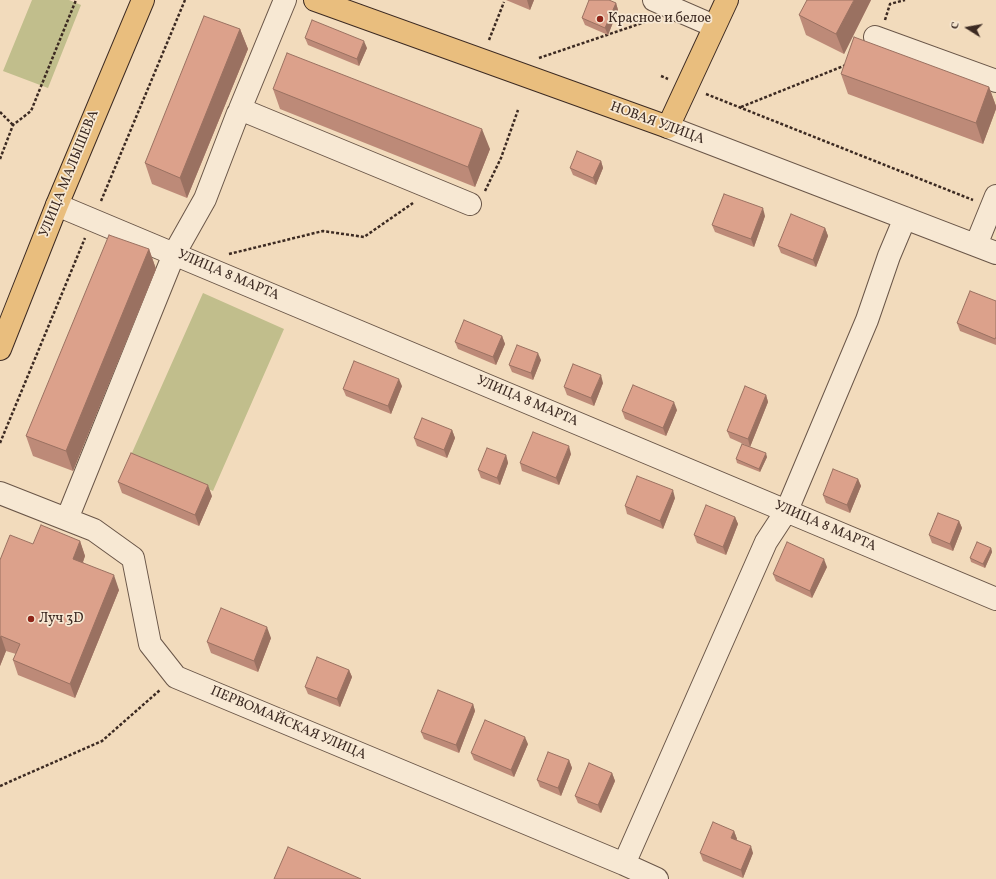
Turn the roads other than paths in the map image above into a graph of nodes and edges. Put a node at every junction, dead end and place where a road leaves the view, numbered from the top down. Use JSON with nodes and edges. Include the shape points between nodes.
{"nodes":[{"id":1,"x":143,"y":0,"type":"edge"},
{"id":2,"x":285,"y":0,"type":"edge"},
{"id":3,"x":315,"y":0,"type":"edge"},
{"id":4,"x":727,"y":0,"type":"edge"},
{"id":5,"x":652,"y":10,"type":"edge"},
{"id":6,"x":714,"y":26,"type":"junction"},
{"id":7,"x":877,"y":37,"type":"road end"},
{"id":8,"x":996,"y":81,"type":"edge"},
{"id":9,"x":238,"y":113,"type":"dead end"},
{"id":10,"x":668,"y":127,"type":"junction"},
{"id":11,"x":994,"y":202,"type":"edge"},
{"id":12,"x":470,"y":204,"type":"road end"},
{"id":13,"x":57,"y":205,"type":"junction"},
{"id":14,"x":905,"y":218,"type":"junction"},
{"id":15,"x":986,"y":249,"type":"edge"},
{"id":16,"x":174,"y":254,"type":"junction"},
{"id":17,"x":0,"y":349,"type":"edge"},
{"id":18,"x":0,"y":493,"type":"edge"},
{"id":19,"x":787,"y":510,"type":"junction"},
{"id":20,"x":67,"y":519,"type":"junction"},
{"id":21,"x":996,"y":598,"type":"edge"},
{"id":22,"x":624,"y":864,"type":"junction"},
{"id":23,"x":657,"y":879,"type":"edge"}],
"edges":[{"from":1,"to":13,"type":"main road","name":"УЛИЦА МАЛЫШЕВА"},
{"from":2,"to":12,"type":"street","via":[[240,109]]},
{"from":3,"to":10,"type":"main road","name":"НОВАЯ УЛИЦА"},
{"from":4,"to":6,"type":"main road"},
{"from":5,"to":6,"type":"street"},
{"from":6,"to":10,"type":"main road"},
{"from":7,"to":8,"type":"street"},
{"from":9,"to":16,"type":"street","via":[[205,199]]},
{"from":10,"to":14,"type":"street","name":"НОВАЯ УЛИЦА"},
{"from":11,"to":15,"type":"street"},
{"from":13,"to":16,"type":"street","name":"УЛИЦА 8 МАРТА"},
{"from":13,"to":17,"type":"main road","name":"УЛИЦА МАЛЫШЕВА"},
{"from":14,"to":15,"type":"street","name":"НОВАЯ УЛИЦА"},
{"from":14,"to":19,"type":"street","via":[[867,320]]},
{"from":16,"to":19,"type":"street","name":"УЛИЦА 8 МАРТА"},
{"from":16,"to":20,"type":"street"},
{"from":18,"to":20,"type":"street","name":"ПЕРВОМАЙСКАЯ УЛИЦА"},
{"from":19,"to":21,"type":"street","name":"УЛИЦА 8 МАРТА"},
{"from":19,"to":22,"type":"street","via":[[766,542]]},
{"from":20,"to":22,"type":"street","name":"ПЕРВОМАЙСКАЯ УЛИЦА","via":[[94,530],[133,558],[150,644],[176,677]]},
{"from":22,"to":23,"type":"street","name":"ПЕРВОМАЙСКАЯ УЛИЦА"}]}
